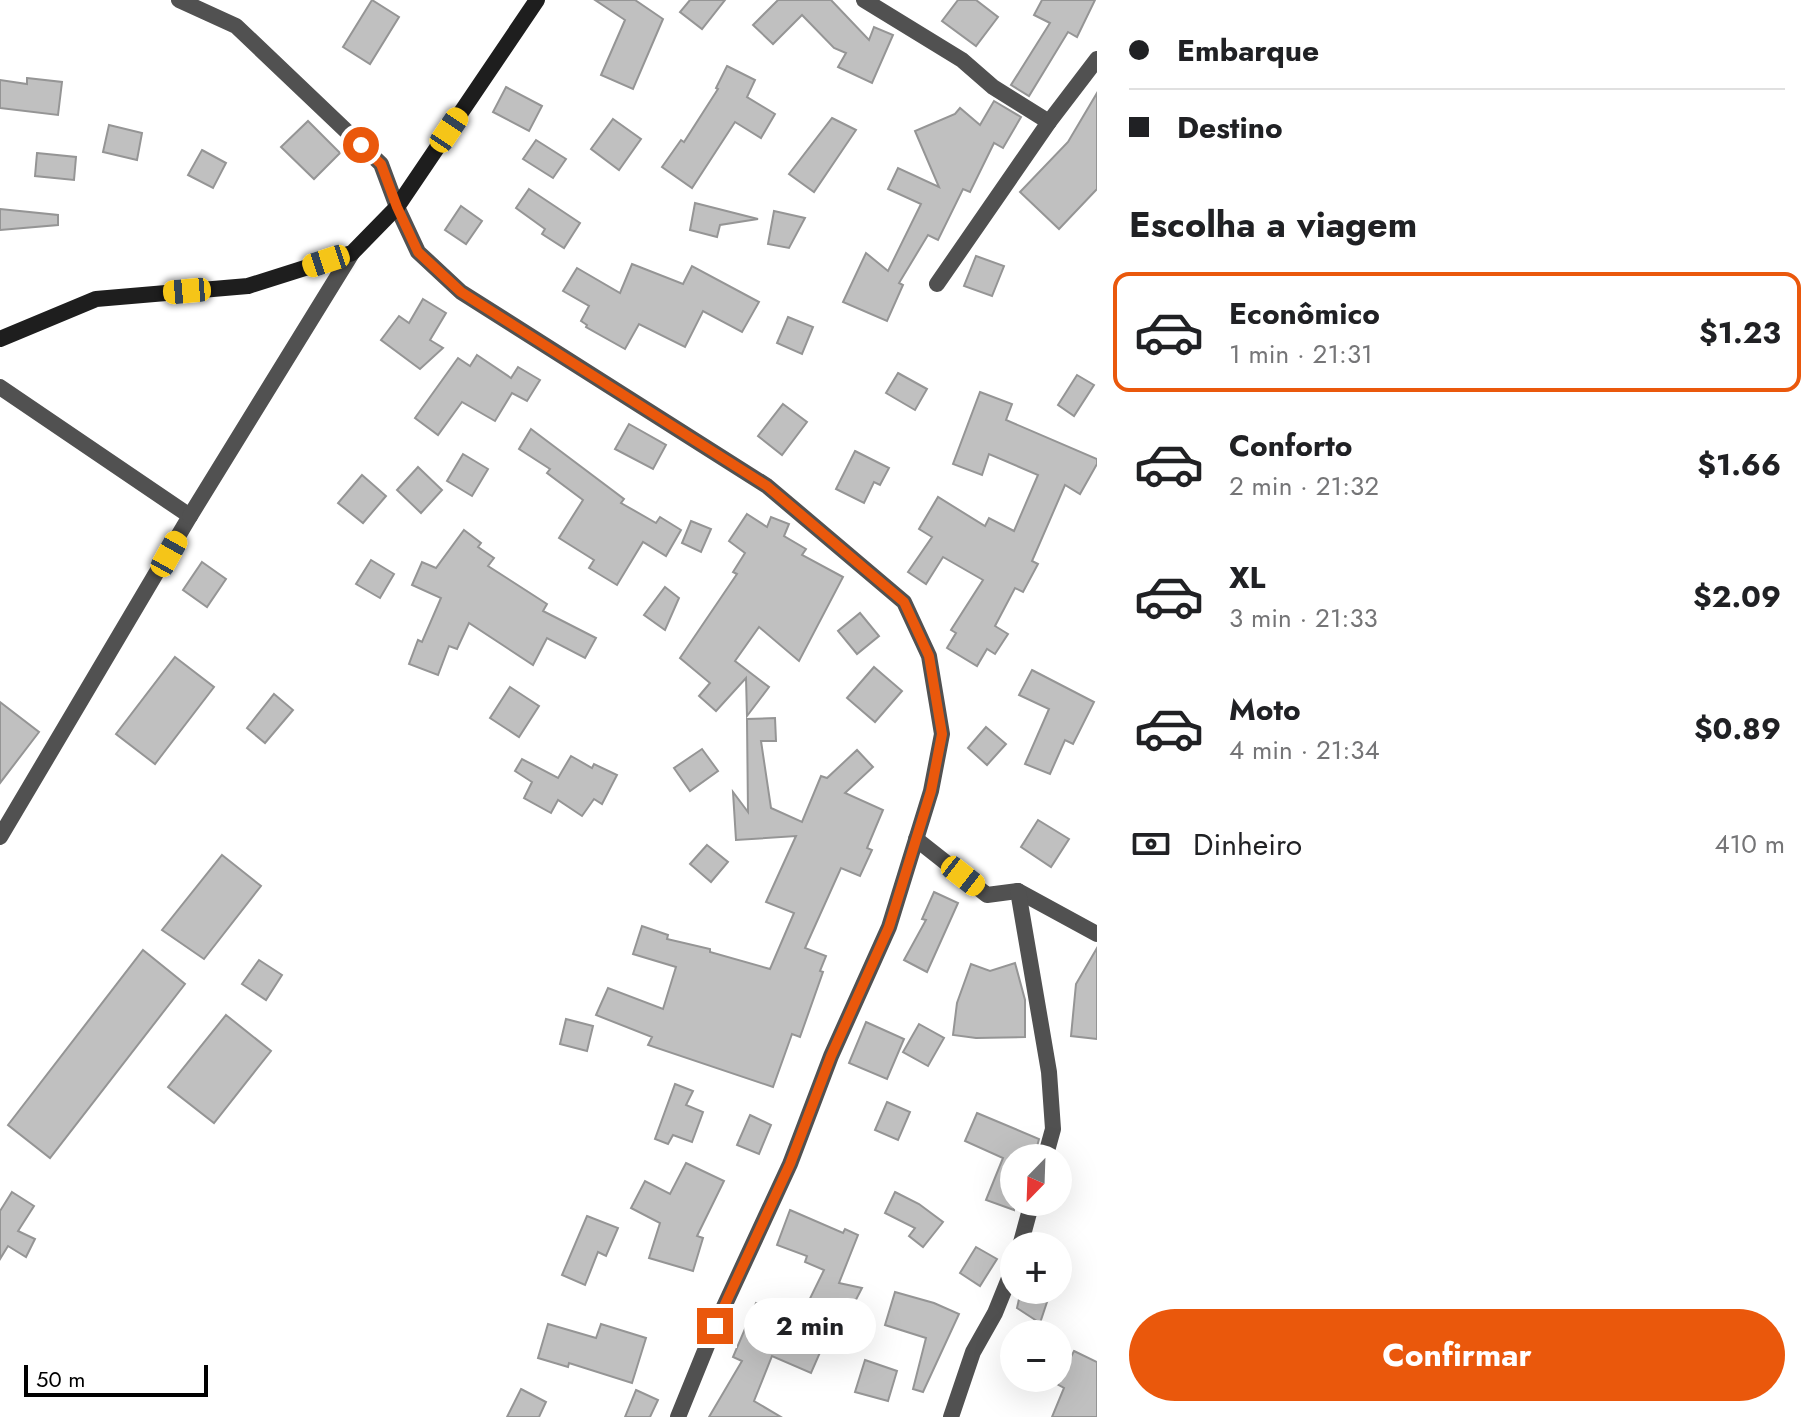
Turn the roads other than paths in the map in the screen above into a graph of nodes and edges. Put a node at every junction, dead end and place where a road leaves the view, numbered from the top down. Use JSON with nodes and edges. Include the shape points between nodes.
{"nodes":[{"id":1,"x":179,"y":0,"type":"edge"},
{"id":2,"x":537,"y":0,"type":"edge"},
{"id":3,"x":864,"y":0,"type":"edge"},
{"id":4,"x":1097,"y":59,"type":"edge"},
{"id":5,"x":1049,"y":122,"type":"junction"},
{"id":6,"x":397,"y":207,"type":"junction"},
{"id":7,"x":352,"y":253,"type":"junction"},
{"id":8,"x":937,"y":284,"type":"dead end"},
{"id":9,"x":0,"y":339,"type":"edge"},
{"id":10,"x":0,"y":387,"type":"edge"},
{"id":11,"x":190,"y":516,"type":"junction"},
{"id":12,"x":0,"y":837,"type":"edge"},
{"id":13,"x":916,"y":839,"type":"junction"},
{"id":14,"x":1018,"y":891,"type":"junction"},
{"id":15,"x":1097,"y":934,"type":"edge"},
{"id":16,"x":1049,"y":1144,"type":"edge"},
{"id":17,"x":1000,"y":1301,"type":"edge"},
{"id":18,"x":678,"y":1417,"type":"edge"},
{"id":19,"x":951,"y":1417,"type":"edge"}],
"edges":[{"from":1,"to":6,"type":"street","via":[[236,26],[381,164]]},
{"from":2,"to":6,"type":"street"},
{"from":3,"to":5,"type":"street"},
{"from":4,"to":5,"type":"street"},
{"from":5,"to":8,"type":"street"},
{"from":6,"to":7,"type":"street"},
{"from":6,"to":13,"type":"street","via":[[418,252],[461,292],[767,486],[904,602],[929,656],[942,734]]},
{"from":7,"to":9,"type":"street","via":[[248,286],[96,299]]},
{"from":7,"to":11,"type":"street"},
{"from":10,"to":11,"type":"street"},
{"from":11,"to":12,"type":"street"},
{"from":13,"to":14,"type":"street","via":[[987,895]]},
{"from":13,"to":18,"type":"street","via":[[889,927]]},
{"from":14,"to":15,"type":"street"},
{"from":14,"to":16,"type":"street","via":[[1049,1072],[1053,1129]]},
{"from":17,"to":19,"type":"street","via":[[973,1352]]}]}
